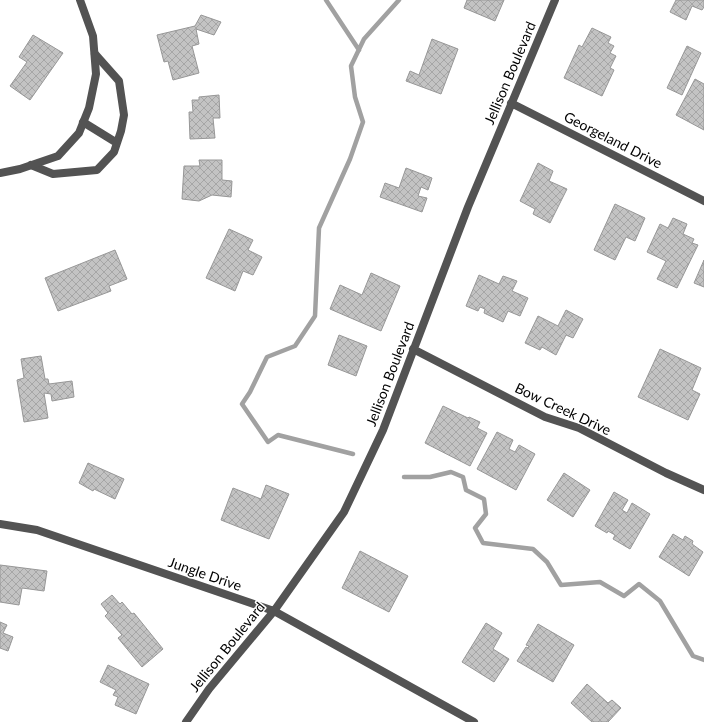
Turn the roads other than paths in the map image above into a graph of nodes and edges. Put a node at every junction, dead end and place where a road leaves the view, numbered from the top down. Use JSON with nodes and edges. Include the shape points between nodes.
{"nodes":[{"id":1,"x":80,"y":0,"type":"edge"},
{"id":2,"x":555,"y":0,"type":"edge"},
{"id":3,"x":95,"y":54,"type":"junction"},
{"id":4,"x":511,"y":103,"type":"junction"},
{"id":5,"x":83,"y":122,"type":"junction"},
{"id":6,"x":117,"y":143,"type":"junction"},
{"id":7,"x":31,"y":165,"type":"junction"},
{"id":8,"x":0,"y":173,"type":"edge"},
{"id":9,"x":704,"y":201,"type":"edge"},
{"id":10,"x":413,"y":349,"type":"junction"},
{"id":11,"x":704,"y":490,"type":"edge"},
{"id":12,"x":0,"y":524,"type":"edge"},
{"id":13,"x":274,"y":611,"type":"junction"},
{"id":14,"x":186,"y":722,"type":"edge"},
{"id":15,"x":474,"y":722,"type":"edge"}],
"edges":[{"from":1,"to":3,"type":"street","via":[[93,36]]},
{"from":2,"to":4,"type":"street","name":"Jellison Boulevard"},
{"from":3,"to":5,"type":"street","via":[[96,74],[89,108]]},
{"from":3,"to":6,"type":"street","via":[[120,81],[124,115]]},
{"from":4,"to":9,"type":"street","name":"Georgeland Drive"},
{"from":4,"to":10,"type":"street","name":"Jellison Boulevard"},
{"from":5,"to":6,"type":"street"},
{"from":5,"to":7,"type":"street","via":[[79,133],[58,156]]},
{"from":6,"to":7,"type":"street","via":[[114,152],[97,170],[53,174]]},
{"from":7,"to":8,"type":"street"},
{"from":10,"to":11,"type":"street","name":"Bow Creek Drive","via":[[545,417],[579,428],[666,474]]},
{"from":10,"to":13,"type":"street","name":"Jellison Boulevard","via":[[383,430],[344,512]]},
{"from":12,"to":13,"type":"street","name":"Jungle Drive","via":[[37,530]]},
{"from":13,"to":14,"type":"street","name":"Jellison Boulevard","via":[[209,689]]},
{"from":13,"to":15,"type":"street","name":"Jungle Drive"}]}
